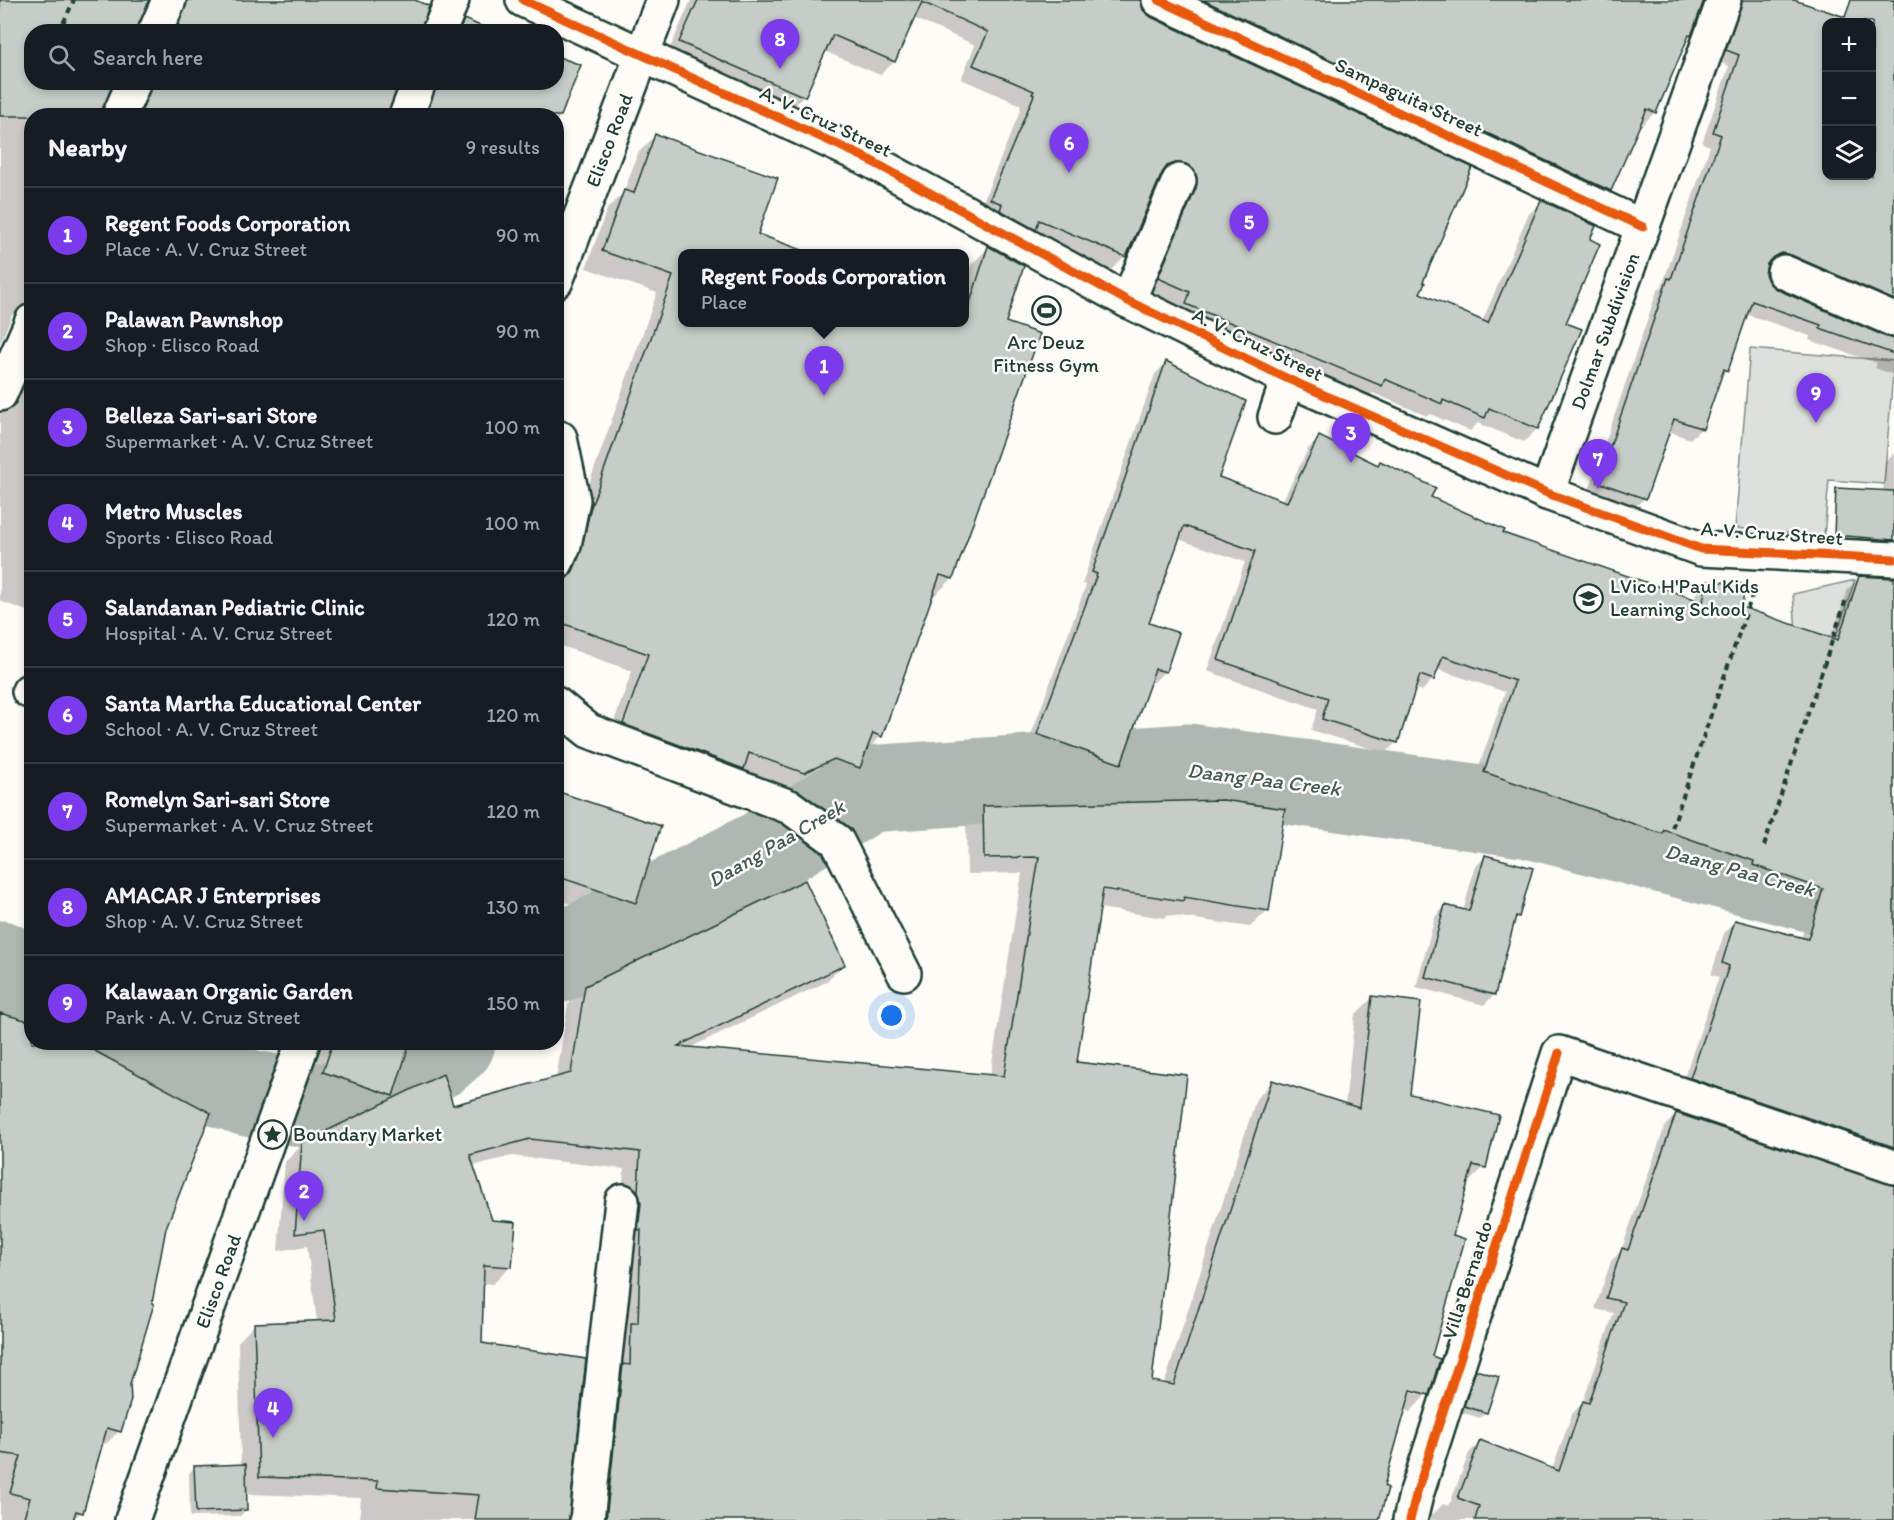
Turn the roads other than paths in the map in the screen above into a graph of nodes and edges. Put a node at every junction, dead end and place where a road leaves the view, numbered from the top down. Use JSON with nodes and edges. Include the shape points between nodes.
{"nodes":[{"id":1,"x":169,"y":0,"type":"edge"},
{"id":2,"x":452,"y":0,"type":"edge"},
{"id":3,"x":523,"y":0,"type":"edge"},
{"id":4,"x":663,"y":0,"type":"edge"},
{"id":5,"x":1159,"y":0,"type":"edge"},
{"id":6,"x":1724,"y":0,"type":"edge"},
{"id":7,"x":158,"y":24,"type":"edge"},
{"id":8,"x":442,"y":24,"type":"edge"},
{"id":9,"x":641,"y":56,"type":"junction"},
{"id":10,"x":131,"y":90,"type":"edge"},
{"id":11,"x":416,"y":90,"type":"edge"},
{"id":12,"x":123,"y":108,"type":"edge"},
{"id":13,"x":409,"y":108,"type":"edge"},
{"id":14,"x":1179,"y":181,"type":"dead end"},
{"id":15,"x":1643,"y":227,"type":"junction"},
{"id":16,"x":564,"y":258,"type":"edge"},
{"id":17,"x":1784,"y":272,"type":"dead end"},
{"id":18,"x":1128,"y":301,"type":"junction"},
{"id":19,"x":1894,"y":320,"type":"edge"},
{"id":20,"x":24,"y":339,"type":"edge"},
{"id":21,"x":1288,"y":379,"type":"junction"},
{"id":22,"x":0,"y":394,"type":"edge"},
{"id":23,"x":1275,"y":417,"type":"dead end"},
{"id":24,"x":564,"y":457,"type":"edge"},
{"id":25,"x":1547,"y":493,"type":"junction"},
{"id":26,"x":564,"y":545,"type":"edge"},
{"id":27,"x":1894,"y":559,"type":"edge"},
{"id":28,"x":564,"y":711,"type":"edge"},
{"id":29,"x":904,"y":973,"type":"dead end"},
{"id":30,"x":299,"y":1054,"type":"edge"},
{"id":31,"x":1894,"y":1167,"type":"edge"},
{"id":32,"x":622,"y":1201,"type":"dead end"},
{"id":33,"x":132,"y":1520,"type":"edge"},
{"id":34,"x":587,"y":1520,"type":"edge"},
{"id":35,"x":1410,"y":1520,"type":"edge"}],
"edges":[{"from":1,"to":7,"type":"street"},
{"from":2,"to":8,"type":"street"},
{"from":3,"to":9,"type":"street","name":"A. V. Cruz Street"},
{"from":4,"to":9,"type":"street","name":"Elisco Road"},
{"from":5,"to":15,"type":"street","name":"Sampaguita Street"},
{"from":6,"to":15,"type":"street","name":"Dolmar Subdivision"},
{"from":9,"to":16,"type":"street","name":"Elisco Road"},
{"from":9,"to":18,"type":"street","name":"A. V. Cruz Street","via":[[864,157]]},
{"from":10,"to":12,"type":"street"},
{"from":11,"to":13,"type":"street"},
{"from":14,"to":18,"type":"street"},
{"from":15,"to":25,"type":"street","name":"Dolmar Subdivision"},
{"from":17,"to":19,"type":"street"},
{"from":18,"to":21,"type":"street","name":"A. V. Cruz Street"},
{"from":20,"to":22,"type":"street"},
{"from":21,"to":23,"type":"street"},
{"from":21,"to":25,"type":"street","name":"A. V. Cruz Street"},
{"from":24,"to":26,"type":"street","via":[[573,500]]},
{"from":25,"to":27,"type":"street","name":"A. V. Cruz Street","via":[[1701,549]]},
{"from":28,"to":29,"type":"street","via":[[589,731],[790,807],[837,841]]},
{"from":30,"to":33,"type":"street","name":"Elisco Road"},
{"from":31,"to":35,"type":"street","name":"Villa Bernardo","via":[[1559,1053]]},
{"from":32,"to":34,"type":"street"}]}
